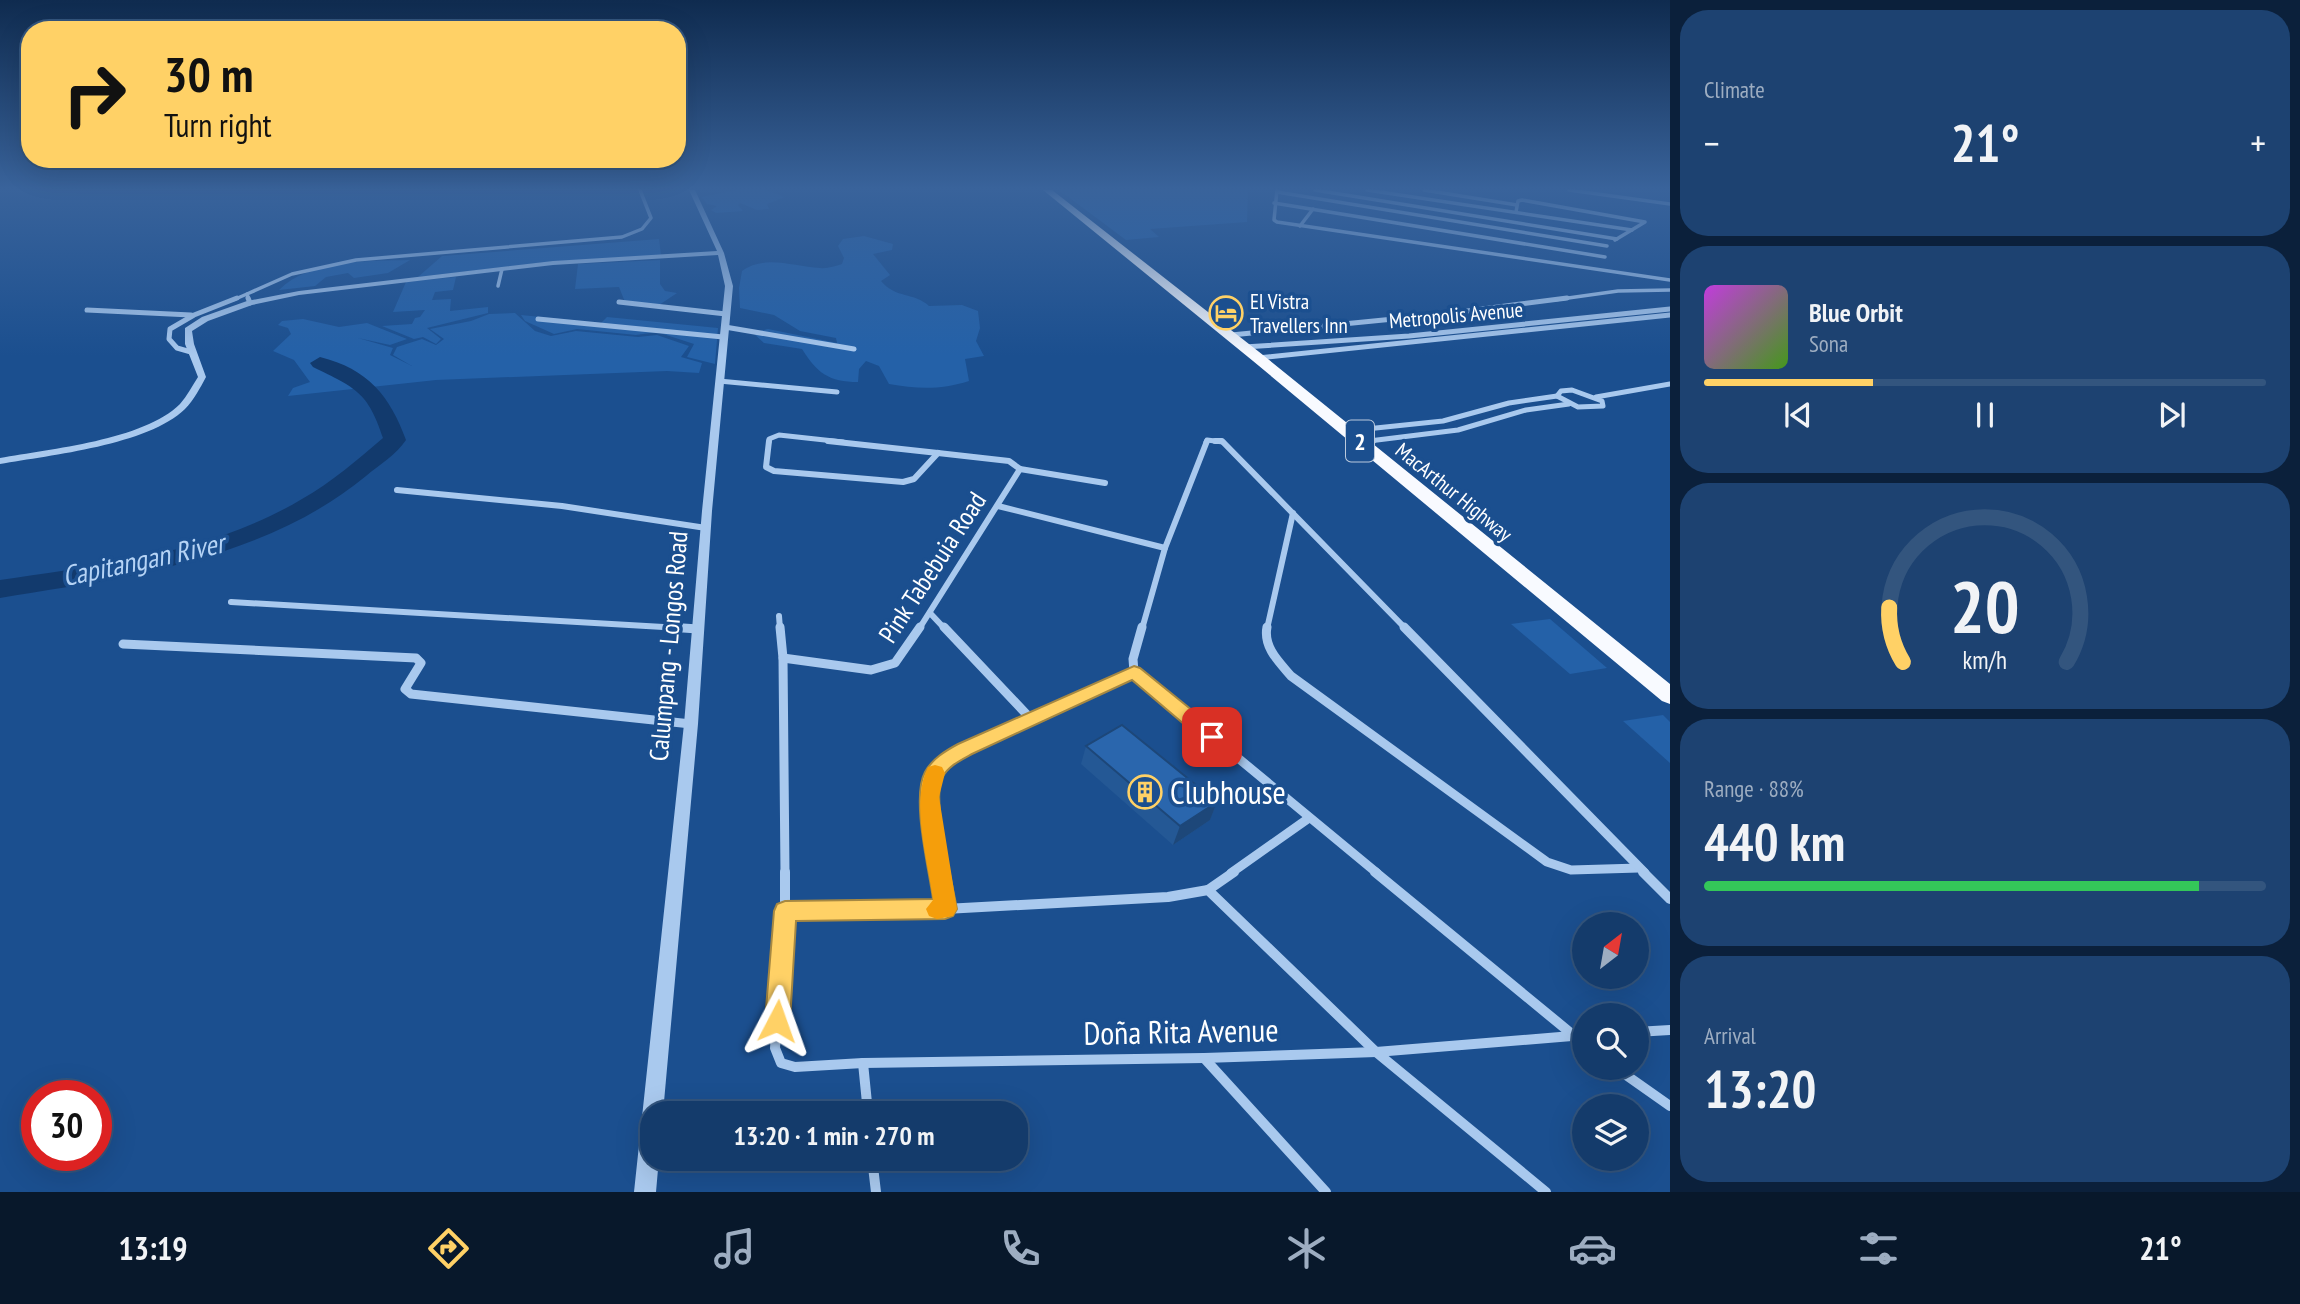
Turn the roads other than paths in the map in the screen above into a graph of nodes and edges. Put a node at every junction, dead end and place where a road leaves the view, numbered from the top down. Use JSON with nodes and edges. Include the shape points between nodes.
{"nodes":[{"id":1,"x":526,"y":246,"type":"edge"},
{"id":2,"x":718,"y":246,"type":"edge"},
{"id":3,"x":1117,"y":246,"type":"edge"},
{"id":4,"x":1438,"y":246,"type":"edge"},
{"id":5,"x":1467,"y":246,"type":"edge"},
{"id":6,"x":1504,"y":246,"type":"edge"},
{"id":7,"x":1536,"y":246,"type":"joint"},
{"id":8,"x":1607,"y":246,"type":"edge"},
{"id":9,"x":1468,"y":250,"type":"junction"},
{"id":10,"x":721,"y":253,"type":"junction"},
{"id":11,"x":1506,"y":255,"type":"junction"},
{"id":12,"x":1605,"y":257,"type":"junction"},
{"id":13,"x":1540,"y":260,"type":"junction"},
{"id":14,"x":502,"y":269,"type":"junction"},
{"id":15,"x":1609,"y":271,"type":"junction"},
{"id":16,"x":1670,"y":280,"type":"edge"},
{"id":17,"x":498,"y":286,"type":"dead end"},
{"id":18,"x":1670,"y":290,"type":"edge"},
{"id":19,"x":248,"y":298,"type":"junction"},
{"id":20,"x":619,"y":302,"type":"dead end"},
{"id":21,"x":1670,"y":309,"type":"edge"},
{"id":22,"x":87,"y":310,"type":"dead end"},
{"id":23,"x":194,"y":315,"type":"junction"},
{"id":24,"x":1670,"y":316,"type":"edge"},
{"id":25,"x":538,"y":320,"type":"dead end"},
{"id":26,"x":725,"y":326,"type":"junction"},
{"id":27,"x":1228,"y":334,"type":"junction"},
{"id":28,"x":1269,"y":345,"type":"junction"},
{"id":29,"x":1244,"y":347,"type":"junction"},
{"id":30,"x":854,"y":349,"type":"dead end"},
{"id":31,"x":191,"y":352,"type":"junction"},
{"id":32,"x":1284,"y":355,"type":"junction"},
{"id":33,"x":1258,"y":358,"type":"junction"},
{"id":34,"x":719,"y":381,"type":"junction"},
{"id":35,"x":1670,"y":384,"type":"edge"},
{"id":36,"x":837,"y":392,"type":"dead end"},
{"id":37,"x":1557,"y":396,"type":"junction"},
{"id":38,"x":1596,"y":397,"type":"junction"},
{"id":39,"x":1569,"y":404,"type":"junction"},
{"id":40,"x":1443,"y":421,"type":"junction"},
{"id":41,"x":1458,"y":430,"type":"junction"},
{"id":42,"x":1347,"y":431,"type":"junction"},
{"id":43,"x":1361,"y":442,"type":"junction"},
{"id":44,"x":939,"y":452,"type":"junction"},
{"id":45,"x":0,"y":461,"type":"edge"},
{"id":46,"x":1020,"y":469,"type":"junction"},
{"id":47,"x":1105,"y":483,"type":"dead end"},
{"id":48,"x":397,"y":490,"type":"dead end"},
{"id":49,"x":998,"y":506,"type":"junction"},
{"id":50,"x":1293,"y":513,"type":"junction"},
{"id":51,"x":706,"y":528,"type":"junction"},
{"id":52,"x":1165,"y":548,"type":"junction"},
{"id":53,"x":232,"y":601,"type":"dead end"},
{"id":54,"x":930,"y":613,"type":"junction"},
{"id":55,"x":779,"y":616,"type":"dead end"},
{"id":56,"x":698,"y":629,"type":"junction"},
{"id":57,"x":123,"y":644,"type":"dead end"},
{"id":58,"x":783,"y":659,"type":"junction"},
{"id":59,"x":1134,"y":672,"type":"junction"},
{"id":60,"x":1670,"y":696,"type":"edge"},
{"id":61,"x":1031,"y":719,"type":"junction"},
{"id":62,"x":691,"y":724,"type":"junction"},
{"id":63,"x":1309,"y":818,"type":"junction"},
{"id":64,"x":1639,"y":868,"type":"junction"},
{"id":65,"x":1208,"y":890,"type":"junction"},
{"id":66,"x":1670,"y":899,"type":"edge"},
{"id":67,"x":945,"y":909,"type":"junction"},
{"id":68,"x":785,"y":911,"type":"junction"},
{"id":69,"x":1572,"y":1030,"type":"edge"},
{"id":70,"x":1670,"y":1030,"type":"edge"},
{"id":71,"x":1649,"y":1031,"type":"edge"},
{"id":72,"x":1572,"y":1036,"type":"edge"},
{"id":73,"x":1376,"y":1052,"type":"junction"},
{"id":74,"x":1204,"y":1058,"type":"junction"},
{"id":75,"x":863,"y":1063,"type":"junction"},
{"id":76,"x":1633,"y":1080,"type":"edge"},
{"id":77,"x":654,"y":1101,"type":"edge"},
{"id":78,"x":867,"y":1101,"type":"edge"},
{"id":79,"x":1670,"y":1106,"type":"edge"},
{"id":80,"x":647,"y":1171,"type":"edge"},
{"id":81,"x":874,"y":1171,"type":"edge"},
{"id":82,"x":645,"y":1192,"type":"edge"},
{"id":83,"x":876,"y":1192,"type":"edge"},
{"id":84,"x":1326,"y":1192,"type":"edge"},
{"id":85,"x":1546,"y":1192,"type":"edge"}],
"edges":[{"from":1,"to":19,"type":"street","via":[[343,262],[292,274]]},
{"from":2,"to":10,"type":"street","name":"Calumpang - Longos Road"},
{"from":3,"to":27,"type":"highway","name":"MacArthur Highway","number":"2"},
{"from":4,"to":9,"type":"street"},
{"from":5,"to":9,"type":"street"},
{"from":6,"to":11,"type":"street"},
{"from":7,"to":12,"type":"street"},
{"from":7,"to":13,"type":"street"},
{"from":8,"to":12,"type":"street"},
{"from":9,"to":11,"type":"street"},
{"from":10,"to":14,"type":"street"},
{"from":10,"to":26,"type":"street","name":"Calumpang - Longos Road","via":[[729,286]]},
{"from":11,"to":13,"type":"street"},
{"from":12,"to":15,"type":"street"},
{"from":13,"to":15,"type":"street"},
{"from":14,"to":17,"type":"street"},
{"from":14,"to":19,"type":"street"},
{"from":15,"to":16,"type":"street"},
{"from":18,"to":27,"type":"street","via":[[1618,291],[1444,314]]},
{"from":19,"to":23,"type":"street"},
{"from":19,"to":31,"type":"street","via":[[188,330]]},
{"from":20,"to":26,"type":"street"},
{"from":21,"to":28,"type":"street","name":"Metropolis Avenue","via":[[1409,336]]},
{"from":22,"to":23,"type":"street"},
{"from":23,"to":31,"type":"street","via":[[170,329],[169,339],[177,348]]},
{"from":24,"to":32,"type":"street","name":"Metropolis Avenue"},
{"from":25,"to":26,"type":"street"},
{"from":26,"to":30,"type":"street"},
{"from":26,"to":34,"type":"street","name":"Calumpang - Longos Road"},
{"from":27,"to":29,"type":"highway","name":"MacArthur Highway","number":"2"},
{"from":28,"to":29,"type":"street","name":"Metropolis Avenue"},
{"from":28,"to":32,"type":"street"},
{"from":29,"to":33,"type":"highway","name":"MacArthur Highway","number":"2"},
{"from":31,"to":45,"type":"street","via":[[202,377],[179,410],[155,424],[121,436]]},
{"from":32,"to":33,"type":"street","name":"Metropolis Avenue"},
{"from":33,"to":42,"type":"highway","name":"MacArthur Highway","number":"2"},
{"from":34,"to":36,"type":"street"},
{"from":34,"to":51,"type":"street","name":"Calumpang - Longos Road"},
{"from":35,"to":38,"type":"street"},
{"from":37,"to":38,"type":"street","via":[[1567,390]]},
{"from":37,"to":39,"type":"street"},
{"from":37,"to":40,"type":"street"},
{"from":38,"to":39,"type":"street","via":[[1604,404],[1600,408]]},
{"from":39,"to":41,"type":"street","via":[[1526,410]]},
{"from":40,"to":41,"type":"street"},
{"from":40,"to":42,"type":"street"},
{"from":41,"to":43,"type":"street"},
{"from":42,"to":43,"type":"highway","name":"MacArthur Highway","number":"2"},
{"from":43,"to":60,"type":"highway","name":"MacArthur Highway","number":"2"},
{"from":44,"to":44,"type":"street","name":"Pink Tabebuia Road","via":[[914,479],[903,482],[766,467],[769,439],[779,435]]},
{"from":44,"to":46,"type":"street","name":"Pink Tabebuia Road","via":[[1009,461]]},
{"from":46,"to":47,"type":"street"},
{"from":46,"to":49,"type":"street","name":"Pink Tabebuia Road"},
{"from":48,"to":51,"type":"street","via":[[562,506]]},
{"from":49,"to":52,"type":"street"},
{"from":49,"to":54,"type":"street","name":"Pink Tabebuia Road"},
{"from":50,"to":52,"type":"street","via":[[1222,441],[1207,440]]},
{"from":50,"to":64,"type":"street"},
{"from":50,"to":64,"type":"street","via":[[1265,637],[1291,676],[1547,862],[1571,870]]},
{"from":51,"to":56,"type":"street","name":"Calumpang - Longos Road"},
{"from":52,"to":59,"type":"street","via":[[1133,659]]},
{"from":53,"to":56,"type":"street"},
{"from":54,"to":58,"type":"street","name":"Pink Tabebuia Road","via":[[895,663],[885,668]]},
{"from":54,"to":61,"type":"street"},
{"from":55,"to":58,"type":"street"},
{"from":56,"to":62,"type":"street","name":"Calumpang - Longos Road"},
{"from":57,"to":62,"type":"street","via":[[416,658],[421,663],[405,689],[411,694]]},
{"from":58,"to":68,"type":"street"},
{"from":59,"to":61,"type":"street"},
{"from":59,"to":63,"type":"street"},
{"from":61,"to":67,"type":"street","via":[[965,749],[933,775],[929,797]]},
{"from":62,"to":77,"type":"street","name":"Calumpang - Longos Road"},
{"from":63,"to":65,"type":"street"},
{"from":63,"to":69,"type":"street"},
{"from":64,"to":66,"type":"street"},
{"from":65,"to":67,"type":"street","via":[[1168,897]]},
{"from":65,"to":73,"type":"street"},
{"from":67,"to":68,"type":"street"},
{"from":68,"to":75,"type":"street","name":"Doña Rita Avenue","via":[[775,1048],[781,1062],[795,1068]]},
{"from":70,"to":71,"type":"street"},
{"from":72,"to":73,"type":"street","name":"Doña Rita Avenue"},
{"from":73,"to":74,"type":"street","name":"Doña Rita Avenue"},
{"from":73,"to":85,"type":"street"},
{"from":74,"to":75,"type":"street","name":"Doña Rita Avenue"},
{"from":74,"to":84,"type":"street"},
{"from":75,"to":78,"type":"street"},
{"from":76,"to":79,"type":"street"},
{"from":80,"to":82,"type":"street","name":"Calumpang - Longos Road"},
{"from":81,"to":83,"type":"street"}]}
